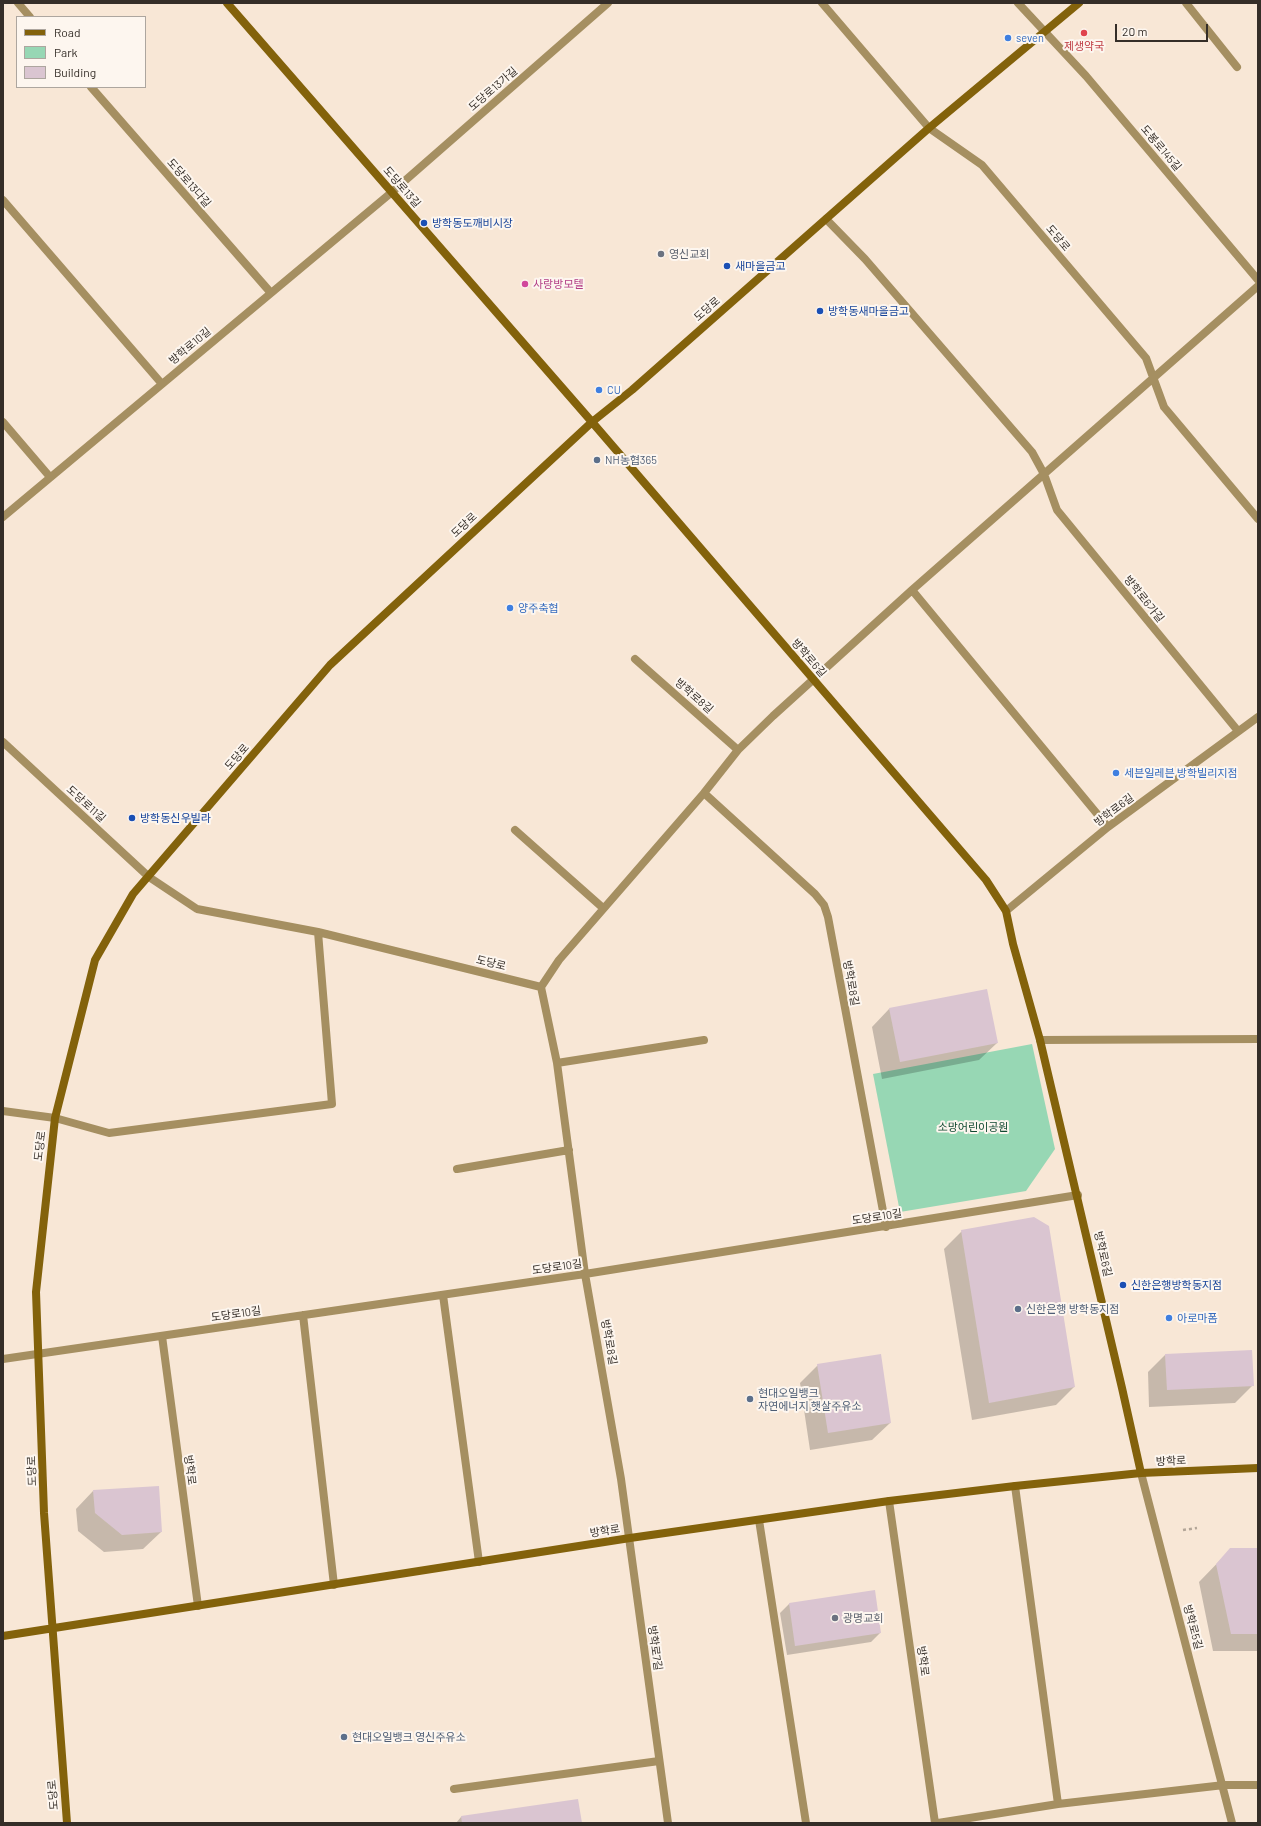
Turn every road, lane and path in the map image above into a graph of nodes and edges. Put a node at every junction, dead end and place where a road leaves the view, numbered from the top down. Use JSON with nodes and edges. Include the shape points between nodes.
{"nodes":[{"id":1,"x":18,"y":3,"type":"edge"},
{"id":2,"x":227,"y":3,"type":"edge"},
{"id":3,"x":608,"y":3,"type":"edge"},
{"id":4,"x":822,"y":3,"type":"edge"},
{"id":5,"x":1018,"y":3,"type":"edge"},
{"id":6,"x":1079,"y":3,"type":"edge"},
{"id":7,"x":1186,"y":3,"type":"edge"},
{"id":8,"x":29,"y":16,"type":"edge"},
{"id":9,"x":1044,"y":32,"type":"junction"},
{"id":10,"x":1237,"y":67,"type":"dead end"},
{"id":11,"x":92,"y":88,"type":"edge"},
{"id":12,"x":929,"y":128,"type":"junction"},
{"id":13,"x":392,"y":192,"type":"junction"},
{"id":14,"x":3,"y":200,"type":"edge"},
{"id":15,"x":826,"y":219,"type":"junction"},
{"id":16,"x":1258,"y":280,"type":"edge"},
{"id":17,"x":1258,"y":286,"type":"edge"},
{"id":18,"x":271,"y":293,"type":"junction"},
{"id":19,"x":1154,"y":378,"type":"junction"},
{"id":20,"x":162,"y":384,"type":"junction"},
{"id":21,"x":3,"y":422,"type":"edge"},
{"id":22,"x":592,"y":422,"type":"junction"},
{"id":23,"x":1044,"y":474,"type":"junction"},
{"id":24,"x":50,"y":477,"type":"junction"},
{"id":25,"x":3,"y":517,"type":"edge"},
{"id":26,"x":1258,"y":519,"type":"edge"},
{"id":27,"x":912,"y":590,"type":"junction"},
{"id":28,"x":634,"y":659,"type":"dead end"},
{"id":29,"x":813,"y":680,"type":"junction"},
{"id":30,"x":1258,"y":717,"type":"edge"},
{"id":31,"x":1238,"y":731,"type":"junction"},
{"id":32,"x":4,"y":747,"type":"edge"},
{"id":33,"x":738,"y":750,"type":"junction"},
{"id":34,"x":704,"y":792,"type":"junction"},
{"id":35,"x":1108,"y":827,"type":"junction"},
{"id":36,"x":515,"y":830,"type":"dead end"},
{"id":37,"x":149,"y":877,"type":"junction"},
{"id":38,"x":604,"y":908,"type":"junction"},
{"id":39,"x":1006,"y":911,"type":"junction"},
{"id":40,"x":318,"y":932,"type":"junction"},
{"id":41,"x":541,"y":987,"type":"junction"},
{"id":42,"x":1258,"y":1039,"type":"edge"},
{"id":43,"x":704,"y":1040,"type":"dead end"},
{"id":44,"x":1040,"y":1040,"type":"junction"},
{"id":45,"x":556,"y":1063,"type":"junction"},
{"id":46,"x":3,"y":1111,"type":"edge"},
{"id":47,"x":55,"y":1118,"type":"junction"},
{"id":48,"x":569,"y":1150,"type":"junction"},
{"id":49,"x":457,"y":1169,"type":"dead end"},
{"id":50,"x":1078,"y":1195,"type":"junction"},
{"id":51,"x":886,"y":1227,"type":"junction"},
{"id":52,"x":586,"y":1274,"type":"junction"},
{"id":53,"x":443,"y":1295,"type":"junction"},
{"id":54,"x":303,"y":1315,"type":"junction"},
{"id":55,"x":162,"y":1336,"type":"junction"},
{"id":56,"x":38,"y":1355,"type":"junction"},
{"id":57,"x":3,"y":1359,"type":"edge"},
{"id":58,"x":1258,"y":1468,"type":"edge"},
{"id":59,"x":1141,"y":1473,"type":"junction"},
{"id":60,"x":1015,"y":1486,"type":"junction"},
{"id":61,"x":889,"y":1501,"type":"junction"},
{"id":62,"x":760,"y":1520,"type":"junction"},
{"id":63,"x":1197,"y":1528,"type":"dead end"},
{"id":64,"x":1183,"y":1530,"type":"dead end"},
{"id":65,"x":630,"y":1538,"type":"junction"},
{"id":66,"x":478,"y":1562,"type":"junction"},
{"id":67,"x":334,"y":1585,"type":"junction"},
{"id":68,"x":198,"y":1606,"type":"junction"},
{"id":69,"x":51,"y":1629,"type":"junction"},
{"id":70,"x":3,"y":1636,"type":"edge"},
{"id":71,"x":659,"y":1761,"type":"junction"},
{"id":72,"x":1224,"y":1786,"type":"junction"},
{"id":73,"x":1258,"y":1786,"type":"edge"},
{"id":74,"x":454,"y":1788,"type":"dead end"},
{"id":75,"x":1058,"y":1804,"type":"junction"},
{"id":76,"x":67,"y":1823,"type":"edge"},
{"id":77,"x":668,"y":1823,"type":"edge"},
{"id":78,"x":806,"y":1823,"type":"edge"},
{"id":79,"x":936,"y":1823,"type":"edge"},
{"id":80,"x":1232,"y":1823,"type":"edge"}],
"edges":[{"from":1,"to":8,"type":"street"},
{"from":2,"to":13,"type":"main road","name":"도당로13길"},
{"from":3,"to":13,"type":"street","name":"도당로13가길"},
{"from":4,"to":12,"type":"street"},
{"from":5,"to":9,"type":"street","name":"도봉로145길"},
{"from":6,"to":9,"type":"main road","name":"도당로"},
{"from":7,"to":10,"type":"street"},
{"from":9,"to":12,"type":"main road","name":"도당로"},
{"from":9,"to":16,"type":"street","name":"도봉로145길","via":[[1086,76]]},
{"from":11,"to":18,"type":"street","name":"도당로13다길"},
{"from":12,"to":15,"type":"main road","name":"도당로"},
{"from":12,"to":19,"type":"street","name":"도당로","via":[[982,165],[1146,358]]},
{"from":13,"to":18,"type":"street","name":"방학로10길"},
{"from":13,"to":22,"type":"main road","name":"도당로13길"},
{"from":14,"to":20,"type":"street"},
{"from":15,"to":22,"type":"main road","name":"도당로","via":[[632,390]]},
{"from":15,"to":23,"type":"street","via":[[865,259],[1032,452]]},
{"from":17,"to":19,"type":"street"},
{"from":18,"to":20,"type":"street","name":"방학로10길"},
{"from":19,"to":23,"type":"street"},
{"from":19,"to":26,"type":"street","via":[[1164,407]]},
{"from":20,"to":24,"type":"street","name":"방학로10길"},
{"from":21,"to":24,"type":"street"},
{"from":22,"to":29,"type":"main road","name":"방학로6길"},
{"from":22,"to":37,"type":"main road","name":"도당로","via":[[330,665]]},
{"from":23,"to":27,"type":"street"},
{"from":23,"to":31,"type":"street","name":"방학로6가길","via":[[1057,510]]},
{"from":24,"to":25,"type":"street","name":"방학로10길"},
{"from":27,"to":29,"type":"street"},
{"from":27,"to":35,"type":"street"},
{"from":28,"to":33,"type":"street","name":"방학로8길"},
{"from":29,"to":33,"type":"street"},
{"from":29,"to":39,"type":"main road","name":"방학로6길","via":[[986,880]]},
{"from":30,"to":31,"type":"street","name":"방학로6길"},
{"from":31,"to":35,"type":"street","name":"방학로6길"},
{"from":32,"to":37,"type":"street","name":"도당로11길"},
{"from":33,"to":34,"type":"street"},
{"from":34,"to":38,"type":"street"},
{"from":34,"to":51,"type":"street","name":"방학로8길","via":[[824,905]]},
{"from":35,"to":39,"type":"street","name":"방학로6길"},
{"from":36,"to":38,"type":"street"},
{"from":37,"to":40,"type":"street","name":"도당로","via":[[197,909]]},
{"from":37,"to":47,"type":"main road","name":"도당로","via":[[130,900],[95,960]]},
{"from":38,"to":41,"type":"street","via":[[558,960]]},
{"from":39,"to":44,"type":"main road","name":"방학로6길"},
{"from":40,"to":41,"type":"street","name":"도당로"},
{"from":40,"to":47,"type":"street","name":"도당로","via":[[332,1104],[109,1133]]},
{"from":41,"to":45,"type":"street","name":"방학로8길"},
{"from":42,"to":44,"type":"street"},
{"from":43,"to":45,"type":"street"},
{"from":44,"to":50,"type":"main road","name":"방학로6길"},
{"from":45,"to":48,"type":"street","name":"방학로8길"},
{"from":46,"to":47,"type":"street","name":"도당로"},
{"from":47,"to":56,"type":"main road","name":"도당로","via":[[36,1292]]},
{"from":48,"to":49,"type":"street"},
{"from":48,"to":52,"type":"street","name":"방학로8길"},
{"from":50,"to":51,"type":"street","name":"도당로10길"},
{"from":50,"to":59,"type":"main road","name":"방학로6길"},
{"from":51,"to":52,"type":"street","name":"도당로10길"},
{"from":52,"to":53,"type":"street","name":"도당로10길"},
{"from":52,"to":65,"type":"street","name":"방학로8길"},
{"from":53,"to":54,"type":"street","name":"도당로10길"},
{"from":53,"to":66,"type":"street"},
{"from":54,"to":55,"type":"street","name":"도당로10길"},
{"from":54,"to":67,"type":"street"},
{"from":55,"to":56,"type":"street","name":"도당로10길"},
{"from":55,"to":68,"type":"street","name":"방학로"},
{"from":56,"to":57,"type":"street","name":"도당로10길"},
{"from":56,"to":69,"type":"main road","name":"도당로"},
{"from":58,"to":59,"type":"main road","name":"방학로"},
{"from":59,"to":60,"type":"main road","name":"방학로"},
{"from":59,"to":72,"type":"street","name":"방학로5길"},
{"from":60,"to":61,"type":"main road","name":"방학로"},
{"from":60,"to":75,"type":"street"},
{"from":61,"to":62,"type":"main road","name":"방학로"},
{"from":61,"to":79,"type":"street","name":"방학로"},
{"from":62,"to":65,"type":"main road","name":"방학로"},
{"from":62,"to":78,"type":"street"},
{"from":63,"to":64,"type":"path"},
{"from":65,"to":66,"type":"main road","name":"방학로"},
{"from":65,"to":71,"type":"street","name":"방학로7길"},
{"from":66,"to":67,"type":"main road","name":"방학로"},
{"from":67,"to":68,"type":"main road","name":"방학로"},
{"from":68,"to":69,"type":"main road","name":"방학로"},
{"from":69,"to":70,"type":"main road","name":"방학로"},
{"from":69,"to":76,"type":"main road","name":"도당로"},
{"from":71,"to":74,"type":"street"},
{"from":71,"to":77,"type":"street","name":"방학로7길"},
{"from":72,"to":73,"type":"street"},
{"from":72,"to":75,"type":"street"},
{"from":72,"to":80,"type":"street","name":"방학로5길"},
{"from":75,"to":79,"type":"street"}]}
